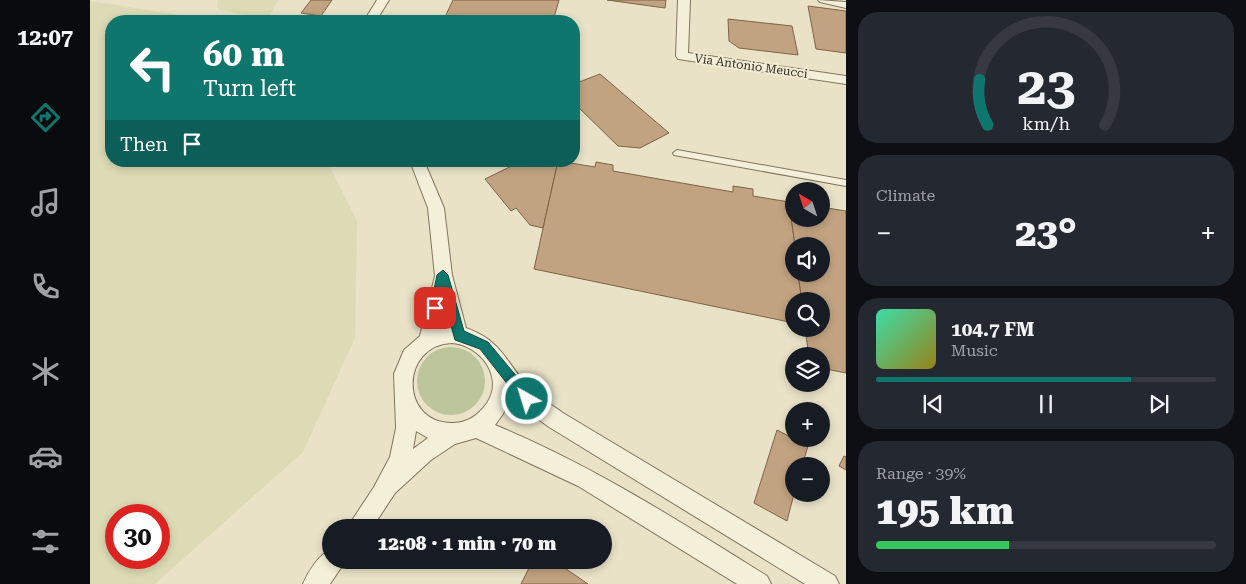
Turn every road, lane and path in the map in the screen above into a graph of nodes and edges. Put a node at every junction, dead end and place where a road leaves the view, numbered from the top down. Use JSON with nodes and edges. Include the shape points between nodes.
{"nodes":[{"id":1,"x":383,"y":0,"type":"edge"},
{"id":2,"x":684,"y":0,"type":"edge"},
{"id":3,"x":824,"y":0,"type":"edge"},
{"id":4,"x":846,"y":5,"type":"edge"},
{"id":5,"x":374,"y":15,"type":"edge"},
{"id":6,"x":846,"y":80,"type":"edge"},
{"id":7,"x":677,"y":153,"type":"dead end"},
{"id":8,"x":419,"y":167,"type":"edge"},
{"id":9,"x":846,"y":183,"type":"edge"},
{"id":10,"x":443,"y":275,"type":"junction"},
{"id":11,"x":459,"y":336,"type":"junction"},
{"id":12,"x":428,"y":342,"type":"junction"},
{"id":13,"x":494,"y":355,"type":"junction"},
{"id":14,"x":405,"y":403,"type":"junction"},
{"id":15,"x":475,"y":427,"type":"junction"},
{"id":16,"x":452,"y":433,"type":"junction"},
{"id":17,"x":384,"y":489,"type":"junction"},
{"id":18,"x":364,"y":519,"type":"edge"},
{"id":19,"x":327,"y":569,"type":"edge"},
{"id":20,"x":315,"y":584,"type":"edge"},
{"id":21,"x":759,"y":584,"type":"edge"},
{"id":22,"x":827,"y":584,"type":"edge"}],
"edges":[{"from":1,"to":5,"type":"street"},
{"from":2,"to":6,"type":"street","name":"Via Antonio Meucci","via":[[682,56]]},
{"from":3,"to":4,"type":"street"},
{"from":7,"to":9,"type":"lane"},
{"from":8,"to":10,"type":"street","via":[[436,208]]},
{"from":10,"to":11,"type":"street"},
{"from":10,"to":12,"type":"street"},
{"from":11,"to":12,"type":"street","via":[[443,336]]},
{"from":11,"to":13,"type":"street","via":[[472,339]]},
{"from":12,"to":14,"type":"street","via":[[407,361],[401,389]]},
{"from":13,"to":15,"type":"street","via":[[501,370],[503,386],[499,402],[489,417]]},
{"from":13,"to":22,"type":"street","via":[[520,391],[549,416]]},
{"from":14,"to":16,"type":"street","via":[[423,425]]},
{"from":14,"to":17,"type":"street","via":[[404,442]]},
{"from":15,"to":16,"type":"street"},
{"from":15,"to":21,"type":"street","via":[[521,445],[580,475]]},
{"from":16,"to":17,"type":"street"},
{"from":17,"to":18,"type":"street"},
{"from":19,"to":20,"type":"street"}]}
